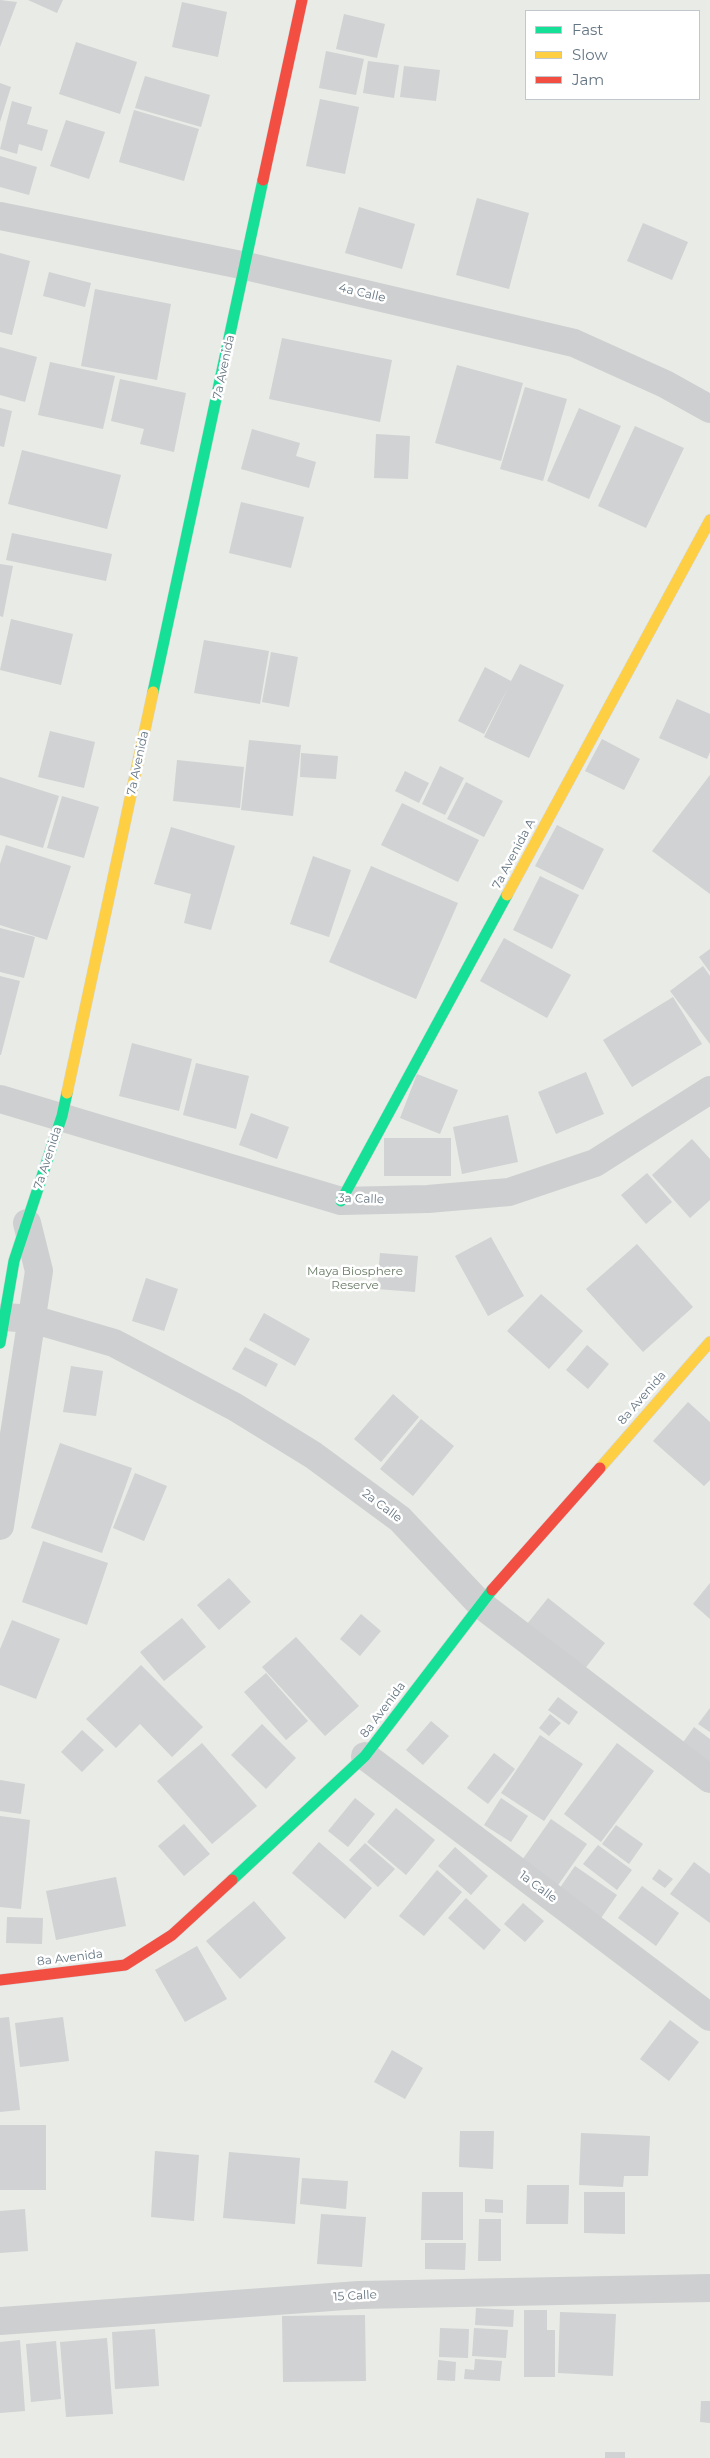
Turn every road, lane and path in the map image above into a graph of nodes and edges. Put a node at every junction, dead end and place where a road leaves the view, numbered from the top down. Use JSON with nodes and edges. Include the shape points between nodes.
{"nodes":[{"id":1,"x":302,"y":0,"type":"edge"},
{"id":2,"x":0,"y":216,"type":"edge"},
{"id":3,"x":246,"y":266,"type":"junction"},
{"id":4,"x":710,"y":409,"type":"edge"},
{"id":5,"x":710,"y":520,"type":"edge"},
{"id":6,"x":710,"y":1090,"type":"edge"},
{"id":7,"x":0,"y":1099,"type":"edge"},
{"id":8,"x":62,"y":1116,"type":"junction"},
{"id":9,"x":341,"y":1201,"type":"junction"},
{"id":10,"x":27,"y":1223,"type":"junction"},
{"id":11,"x":32,"y":1319,"type":"junction"},
{"id":12,"x":2,"y":1330,"type":"edge"},
{"id":13,"x":710,"y":1342,"type":"edge"},
{"id":14,"x":0,"y":1526,"type":"edge"},
{"id":15,"x":480,"y":1604,"type":"junction"},
{"id":16,"x":365,"y":1756,"type":"junction"},
{"id":17,"x":710,"y":1779,"type":"edge"},
{"id":18,"x":0,"y":1980,"type":"edge"},
{"id":19,"x":710,"y":2017,"type":"edge"},
{"id":20,"x":710,"y":2288,"type":"edge"},
{"id":21,"x":0,"y":2321,"type":"edge"}],
"edges":[{"from":1,"to":3,"type":"street","name":"7a Avenida"},
{"from":2,"to":3,"type":"street","name":"4a Calle"},
{"from":3,"to":4,"type":"street","name":"4a Calle","via":[[574,343],[665,384]]},
{"from":3,"to":8,"type":"street","name":"7a Avenida"},
{"from":5,"to":9,"type":"street","name":"7a Avenida A"},
{"from":6,"to":9,"type":"street","name":"3a Calle","via":[[595,1163],[509,1192],[428,1199]]},
{"from":7,"to":8,"type":"street","name":"3a Calle"},
{"from":8,"to":9,"type":"street","name":"3a Calle"},
{"from":8,"to":10,"type":"street","name":"7a Avenida"},
{"from":10,"to":11,"type":"street","via":[[39,1271]]},
{"from":10,"to":12,"type":"street","name":"7a Avenida","via":[[14,1261]]},
{"from":11,"to":12,"type":"street","name":"2a Calle"},
{"from":11,"to":14,"type":"street"},
{"from":11,"to":15,"type":"street","name":"2a Calle","via":[[114,1343],[235,1407],[313,1455],[400,1519]]},
{"from":13,"to":15,"type":"street","name":"8a Avenida"},
{"from":15,"to":16,"type":"street","name":"8a Avenida"},
{"from":15,"to":17,"type":"street","name":"2a Calle"},
{"from":16,"to":18,"type":"street","name":"8a Avenida","via":[[172,1935],[125,1965]]},
{"from":16,"to":19,"type":"street","name":"1a Calle"},
{"from":20,"to":21,"type":"street","name":"15 Calle","via":[[359,2295]]}]}
